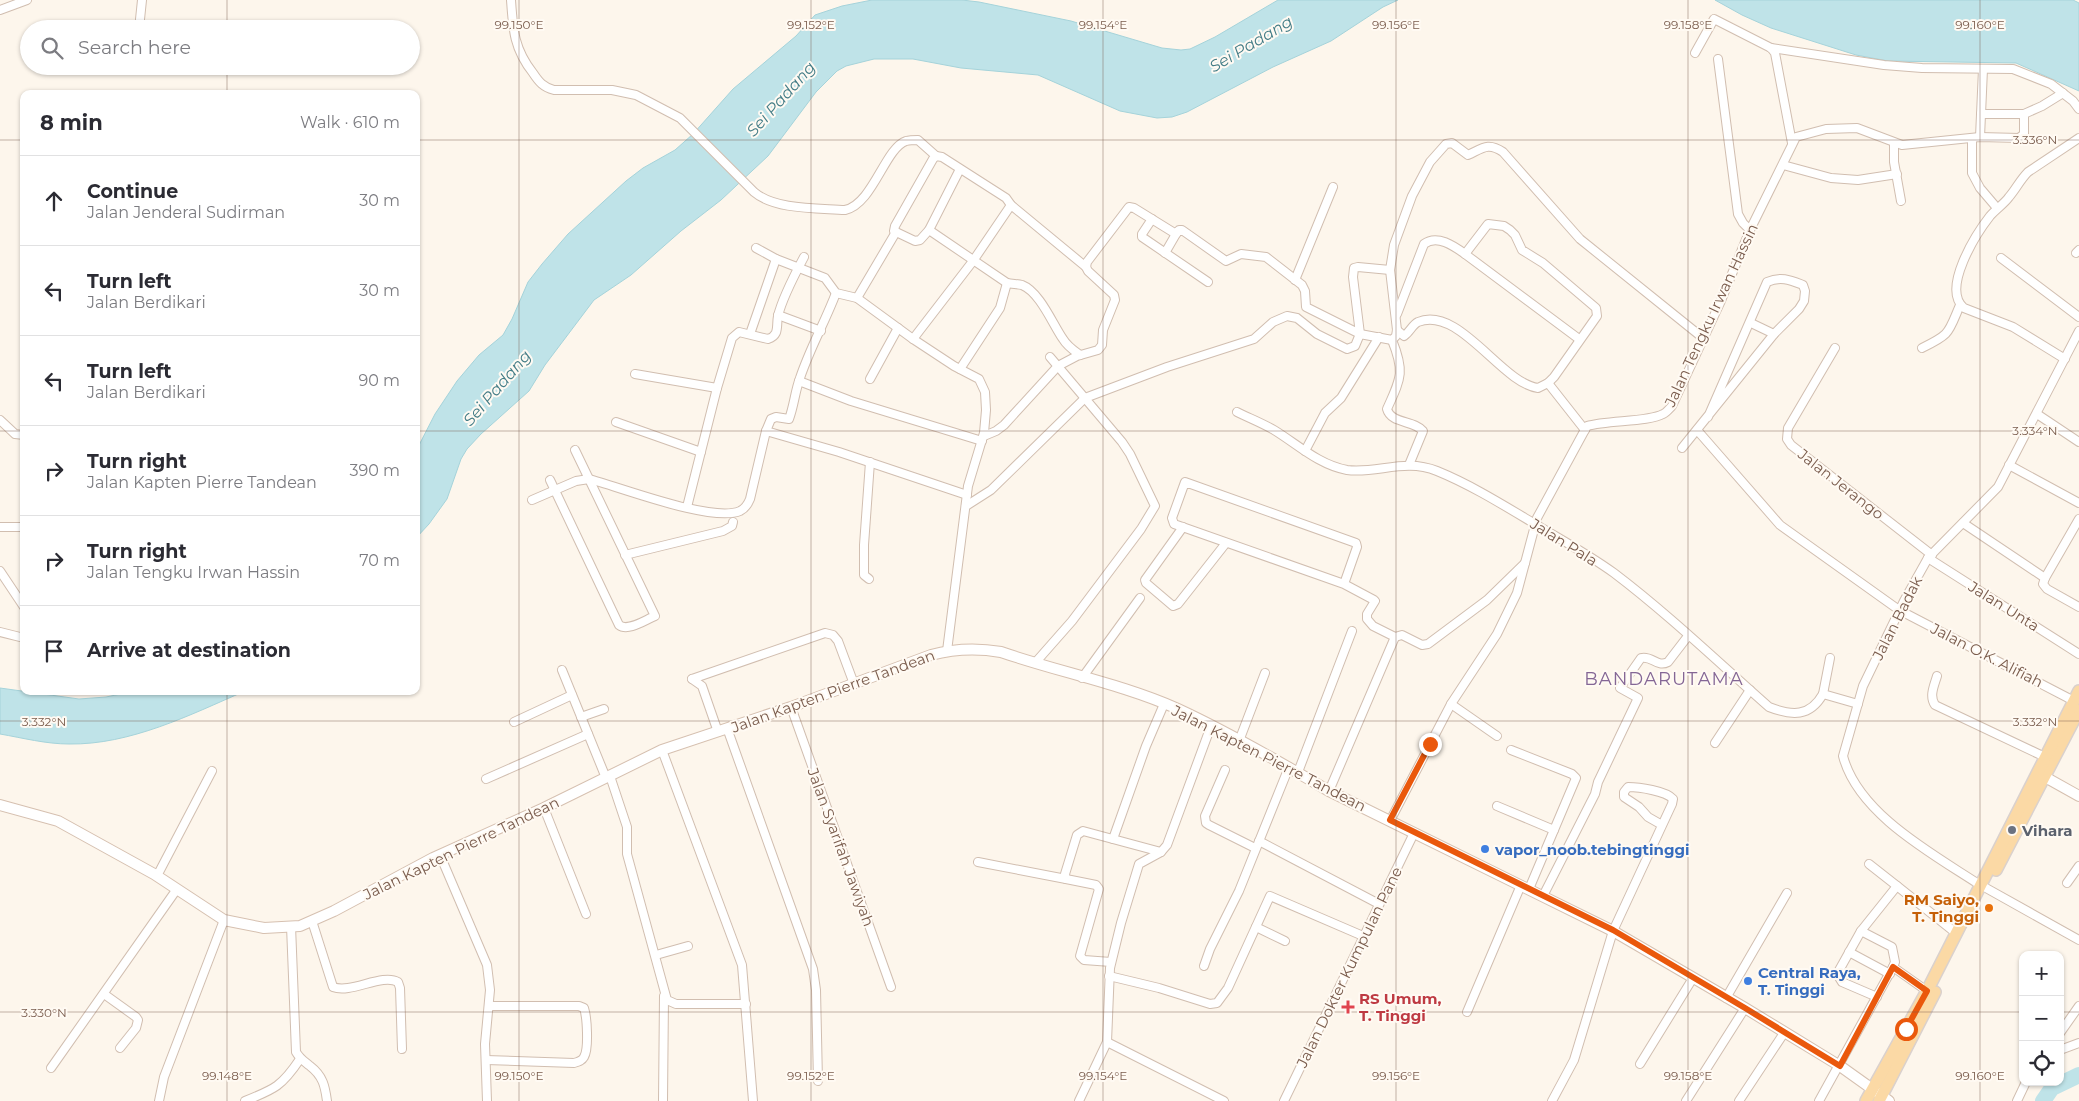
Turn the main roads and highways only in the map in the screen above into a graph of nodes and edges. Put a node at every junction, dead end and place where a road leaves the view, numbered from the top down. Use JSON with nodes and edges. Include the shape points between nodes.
{"nodes":[{"id":1,"x":2077,"y":701,"type":"edge"},
{"id":2,"x":2045,"y":778,"type":"junction"},
{"id":3,"x":2079,"y":796,"type":"edge"},
{"id":4,"x":0,"y":805,"type":"edge"},
{"id":5,"x":1983,"y":887,"type":"junction"},
{"id":6,"x":1881,"y":1097,"type":"edge"},
{"id":7,"x":1866,"y":1101,"type":"edge"}],
"edges":[{"from":1,"to":2,"type":"main road"},
{"from":1,"to":5,"type":"main road","via":[[2045,756]]},
{"from":2,"to":3,"type":"main road"},
{"from":2,"to":5,"type":"main road"},
{"from":4,"to":6,"type":"main road","name":"Jalan Kapten Pierre Tandean","via":[[58,821],[157,876],[224,920],[264,928],[300,926],[440,855],[662,750],[947,651],[989,650],[1164,704],[1239,740],[1329,790],[1613,930],[1840,1066]]},
{"from":5,"to":6,"type":"main road"},
{"from":5,"to":6,"type":"main road","via":[[1927,991]]},
{"from":6,"to":7,"type":"main road"}]}
